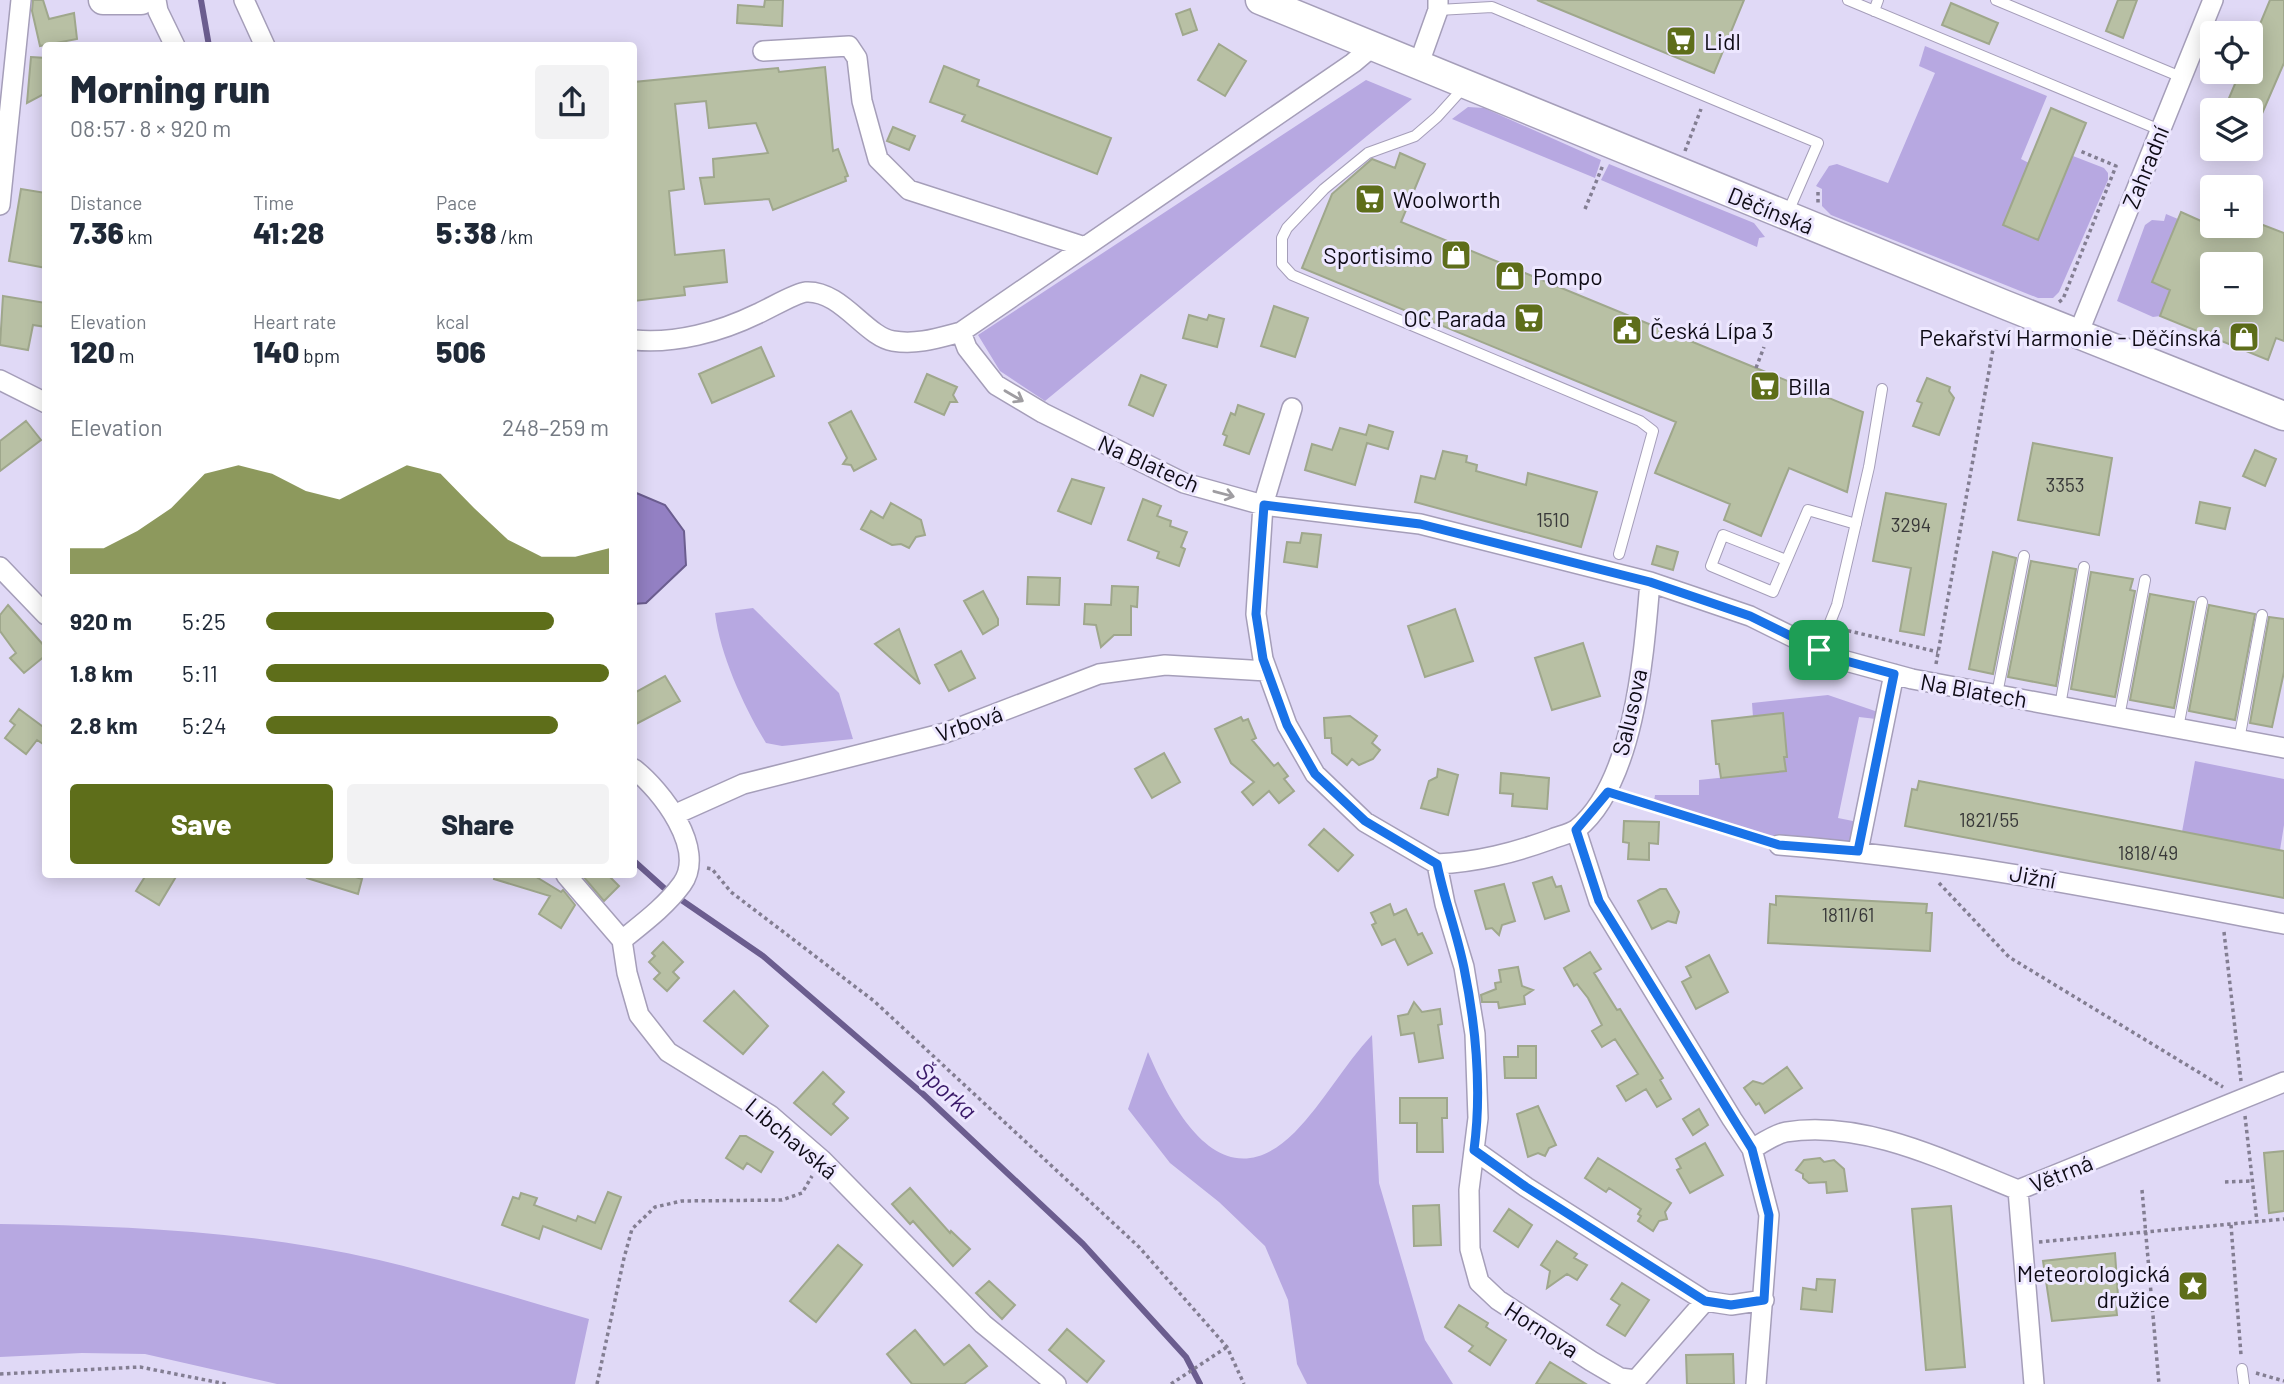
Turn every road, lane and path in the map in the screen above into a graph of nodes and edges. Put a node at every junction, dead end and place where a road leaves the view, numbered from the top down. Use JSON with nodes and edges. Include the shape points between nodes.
{"nodes":[{"id":1,"x":21,"y":0,"type":"edge"},
{"id":2,"x":103,"y":0,"type":"edge"},
{"id":3,"x":141,"y":0,"type":"edge"},
{"id":4,"x":156,"y":0,"type":"edge"},
{"id":5,"x":244,"y":0,"type":"edge"},
{"id":6,"x":1260,"y":0,"type":"edge"},
{"id":7,"x":1848,"y":0,"type":"edge"},
{"id":8,"x":1878,"y":0,"type":"edge"},
{"id":9,"x":1996,"y":0,"type":"edge"},
{"id":10,"x":2213,"y":0,"type":"edge"},
{"id":11,"x":1438,"y":5,"type":"edge"},
{"id":12,"x":1874,"y":11,"type":"junction"},
{"id":13,"x":173,"y":42,"type":"edge"},
{"id":14,"x":263,"y":42,"type":"edge"},
{"id":15,"x":1372,"y":47,"type":"junction"},
{"id":16,"x":762,"y":51,"type":"dead end"},
{"id":17,"x":1418,"y":66,"type":"junction"},
{"id":18,"x":2181,"y":77,"type":"junction"},
{"id":19,"x":1465,"y":85,"type":"junction"},
{"id":20,"x":2160,"y":130,"type":"junction"},
{"id":21,"x":2080,"y":151,"type":"dead end"},
{"id":22,"x":1818,"y":192,"type":"dead end"},
{"id":23,"x":0,"y":205,"type":"edge"},
{"id":24,"x":1818,"y":207,"type":"dead end"},
{"id":25,"x":1787,"y":216,"type":"junction"},
{"id":26,"x":1085,"y":247,"type":"junction"},
{"id":27,"x":2053,"y":307,"type":"dead end"},
{"id":28,"x":2078,"y":334,"type":"junction"},
{"id":29,"x":637,"y":340,"type":"edge"},
{"id":30,"x":964,"y":340,"type":"junction"},
{"id":31,"x":1994,"y":340,"type":"dead end"},
{"id":32,"x":1764,"y":346,"type":"dead end"},
{"id":33,"x":1756,"y":368,"type":"dead end"},
{"id":34,"x":0,"y":380,"type":"edge"},
{"id":35,"x":1882,"y":389,"type":"dead end"},
{"id":36,"x":42,"y":401,"type":"edge"},
{"id":37,"x":1292,"y":408,"type":"dead end"},
{"id":38,"x":2284,"y":416,"type":"edge"},
{"id":39,"x":1264,"y":505,"type":"junction"},
{"id":40,"x":1856,"y":524,"type":"junction"},
{"id":41,"x":1619,"y":554,"type":"dead end"},
{"id":42,"x":2024,"y":556,"type":"dead end"},
{"id":43,"x":1786,"y":560,"type":"junction"},
{"id":44,"x":0,"y":567,"type":"edge"},
{"id":45,"x":2084,"y":567,"type":"dead end"},
{"id":46,"x":2145,"y":580,"type":"dead end"},
{"id":47,"x":1650,"y":582,"type":"junction"},
{"id":48,"x":2202,"y":602,"type":"dead end"},
{"id":49,"x":42,"y":611,"type":"edge"},
{"id":50,"x":2262,"y":615,"type":"dead end"},
{"id":51,"x":1830,"y":626,"type":"junction"},
{"id":52,"x":1819,"y":650,"type":"junction"},
{"id":53,"x":1267,"y":671,"type":"junction"},
{"id":54,"x":1894,"y":674,"type":"junction"},
{"id":55,"x":1997,"y":694,"type":"junction"},
{"id":56,"x":2060,"y":706,"type":"junction"},
{"id":57,"x":2119,"y":717,"type":"junction"},
{"id":58,"x":2178,"y":728,"type":"junction"},
{"id":59,"x":2239,"y":740,"type":"junction"},
{"id":60,"x":2284,"y":748,"type":"edge"},
{"id":61,"x":637,"y":771,"type":"edge"},
{"id":62,"x":1608,"y":792,"type":"junction"},
{"id":63,"x":676,"y":814,"type":"junction"},
{"id":64,"x":1576,"y":830,"type":"junction"},
{"id":65,"x":1779,"y":845,"type":"joint"},
{"id":66,"x":1858,"y":851,"type":"junction"},
{"id":67,"x":1916,"y":858,"type":"junction"},
{"id":68,"x":1437,"y":864,"type":"junction"},
{"id":69,"x":685,"y":876,"type":"junction"},
{"id":70,"x":569,"y":878,"type":"edge"},
{"id":71,"x":2222,"y":912,"type":"junction"},
{"id":72,"x":2284,"y":924,"type":"edge"},
{"id":73,"x":622,"y":940,"type":"junction"},
{"id":74,"x":2284,"y":1082,"type":"edge"},
{"id":75,"x":2243,"y":1099,"type":"junction"},
{"id":76,"x":1752,"y":1149,"type":"junction"},
{"id":77,"x":1474,"y":1150,"type":"junction"},
{"id":78,"x":822,"y":1160,"type":"junction"},
{"id":79,"x":2252,"y":1181,"type":"junction"},
{"id":80,"x":2225,"y":1182,"type":"dead end"},
{"id":81,"x":2018,"y":1190,"type":"junction"},
{"id":82,"x":2142,"y":1190,"type":"dead end"},
{"id":83,"x":2284,"y":1219,"type":"edge"},
{"id":84,"x":2257,"y":1222,"type":"junction"},
{"id":85,"x":2231,"y":1224,"type":"junction"},
{"id":86,"x":2145,"y":1233,"type":"junction"},
{"id":87,"x":2023,"y":1244,"type":"junction"},
{"id":88,"x":1764,"y":1300,"type":"junction"},
{"id":89,"x":1705,"y":1301,"type":"junction"},
{"id":90,"x":1227,"y":1347,"type":"junction"},
{"id":91,"x":2242,"y":1369,"type":"junction"},
{"id":92,"x":0,"y":1374,"type":"edge"},
{"id":93,"x":2284,"y":1381,"type":"edge"},
{"id":94,"x":226,"y":1384,"type":"edge"},
{"id":95,"x":597,"y":1384,"type":"edge"},
{"id":96,"x":1056,"y":1384,"type":"edge"},
{"id":97,"x":1171,"y":1384,"type":"edge"},
{"id":98,"x":1244,"y":1384,"type":"edge"},
{"id":99,"x":1756,"y":1384,"type":"edge"},
{"id":100,"x":2034,"y":1384,"type":"edge"},
{"id":101,"x":2159,"y":1384,"type":"edge"},
{"id":102,"x":2244,"y":1384,"type":"edge"}],
"edges":[{"from":1,"to":23,"type":"street"},
{"from":2,"to":3,"type":"main road"},
{"from":4,"to":13,"type":"street"},
{"from":5,"to":14,"type":"street"},
{"from":6,"to":15,"type":"main road","name":"Děčínská"},
{"from":7,"to":12,"type":"lane"},
{"from":8,"to":12,"type":"lane"},
{"from":9,"to":18,"type":"lane"},
{"from":10,"to":18,"type":"street","name":"Zahradní"},
{"from":11,"to":17,"type":"street"},
{"from":11,"to":25,"type":"lane","via":[[1492,7],[1818,143]]},
{"from":12,"to":20,"type":"lane"},
{"from":15,"to":17,"type":"main road","name":"Děčínská"},
{"from":15,"to":26,"type":"street"},
{"from":16,"to":26,"type":"street","via":[[849,46],[857,58],[862,100],[878,159],[909,190]]},
{"from":17,"to":19,"type":"main road","name":"Děčínská"},
{"from":18,"to":20,"type":"street","name":"Zahradní"},
{"from":19,"to":25,"type":"main road","name":"Děčínská"},
{"from":19,"to":41,"type":"lane","via":[[1415,136],[1368,153],[1324,189],[1287,228],[1282,238],[1282,264],[1292,275],[1640,421],[1653,431]]},
{"from":20,"to":28,"type":"street","name":"Zahradní"},
{"from":21,"to":27,"type":"path","via":[[2116,166],[2063,299]]},
{"from":22,"to":24,"type":"path"},
{"from":25,"to":28,"type":"main road","name":"Děčínská"},
{"from":26,"to":30,"type":"street"},
{"from":28,"to":38,"type":"main road","name":"Děčínská"},
{"from":29,"to":30,"type":"street","via":[[696,336],[751,318],[805,292],[831,298],[890,341]]},
{"from":30,"to":39,"type":"street","name":"Na Blatech","one_way":true,"via":[[996,385],[1043,412],[1184,484]]},
{"from":31,"to":51,"type":"path","via":[[1938,652]]},
{"from":32,"to":33,"type":"path"},
{"from":34,"to":36,"type":"street"},
{"from":35,"to":40,"type":"lane"},
{"from":37,"to":39,"type":"street"},
{"from":39,"to":47,"type":"street","name":"Na Blatech","via":[[1420,524]]},
{"from":39,"to":53,"type":"street","via":[[1256,614]]},
{"from":40,"to":43,"type":"lane","via":[[1808,510]]},
{"from":40,"to":51,"type":"lane"},
{"from":42,"to":55,"type":"lane"},
{"from":43,"to":43,"type":"lane","via":[[1773,592],[1711,566],[1723,535]]},
{"from":44,"to":49,"type":"street"},
{"from":45,"to":56,"type":"lane"},
{"from":46,"to":57,"type":"lane"},
{"from":47,"to":52,"type":"street","name":"Na Blatech","via":[[1750,616]]},
{"from":47,"to":62,"type":"street","name":"Salusova","via":[[1627,741]]},
{"from":48,"to":58,"type":"lane"},
{"from":50,"to":59,"type":"lane"},
{"from":51,"to":52,"type":"lane"},
{"from":52,"to":54,"type":"street","name":"Na Blatech"},
{"from":53,"to":63,"type":"street","name":"Vrbová","via":[[1165,665],[1099,674],[945,733],[743,784]]},
{"from":53,"to":68,"type":"street","via":[[1287,725],[1315,774],[1365,821]]},
{"from":54,"to":55,"type":"street","name":"Na Blatech"},
{"from":54,"to":66,"type":"street"},
{"from":55,"to":56,"type":"street","name":"Na Blatech"},
{"from":56,"to":57,"type":"street","name":"Na Blatech"},
{"from":57,"to":58,"type":"street","name":"Na Blatech"},
{"from":58,"to":59,"type":"street","name":"Na Blatech"},
{"from":59,"to":60,"type":"street","name":"Na Blatech"},
{"from":61,"to":63,"type":"street"},
{"from":62,"to":64,"type":"street","name":"Salusova"},
{"from":62,"to":65,"type":"path"},
{"from":63,"to":69,"type":"street","via":[[687,847]]},
{"from":64,"to":68,"type":"street","via":[[1475,862]]},
{"from":64,"to":76,"type":"street","via":[[1599,901]]},
{"from":65,"to":66,"type":"street","name":"Jižní"},
{"from":66,"to":67,"type":"street","name":"Jižní"},
{"from":67,"to":71,"type":"street","name":"Jižní"},
{"from":67,"to":75,"type":"path","via":[[2009,957]]},
{"from":68,"to":77,"type":"street","via":[[1464,967],[1475,1034],[1478,1118]]},
{"from":69,"to":73,"type":"street","via":[[662,907]]},
{"from":69,"to":90,"type":"path","via":[[712,869],[731,892],[874,1001],[1139,1247]]},
{"from":70,"to":73,"type":"street"},
{"from":71,"to":72,"type":"street","name":"Jižní"},
{"from":71,"to":75,"type":"path"},
{"from":73,"to":78,"type":"street","name":"Libchavská","via":[[639,1015],[668,1052],[770,1115]]},
{"from":74,"to":75,"type":"street","name":"Větrná"},
{"from":75,"to":79,"type":"path"},
{"from":75,"to":81,"type":"street","name":"Větrná"},
{"from":76,"to":81,"type":"street","via":[[1784,1132],[1852,1130]]},
{"from":76,"to":88,"type":"street","via":[[1769,1215]]},
{"from":77,"to":89,"type":"street"},
{"from":77,"to":89,"type":"street","name":"Hornova","via":[[1469,1190],[1471,1249],[1479,1282],[1497,1300],[1620,1378],[1636,1380]]},
{"from":78,"to":95,"type":"path","via":[[802,1193],[782,1200],[682,1201],[655,1207],[632,1230]]},
{"from":78,"to":96,"type":"street","name":"Libchavská","via":[[983,1324]]},
{"from":79,"to":80,"type":"path"},
{"from":79,"to":84,"type":"path"},
{"from":81,"to":87,"type":"street","name":"Větrná"},
{"from":82,"to":86,"type":"path"},
{"from":83,"to":84,"type":"path"},
{"from":84,"to":85,"type":"path"},
{"from":85,"to":86,"type":"path"},
{"from":85,"to":91,"type":"path"},
{"from":86,"to":87,"type":"path"},
{"from":86,"to":101,"type":"path"},
{"from":87,"to":100,"type":"street","name":"Větrná"},
{"from":88,"to":89,"type":"street","via":[[1731,1305]]},
{"from":88,"to":99,"type":"street"},
{"from":90,"to":97,"type":"path"},
{"from":90,"to":98,"type":"path"},
{"from":91,"to":93,"type":"path"},
{"from":91,"to":102,"type":"lane"},
{"from":92,"to":94,"type":"path","via":[[141,1367]]}]}
